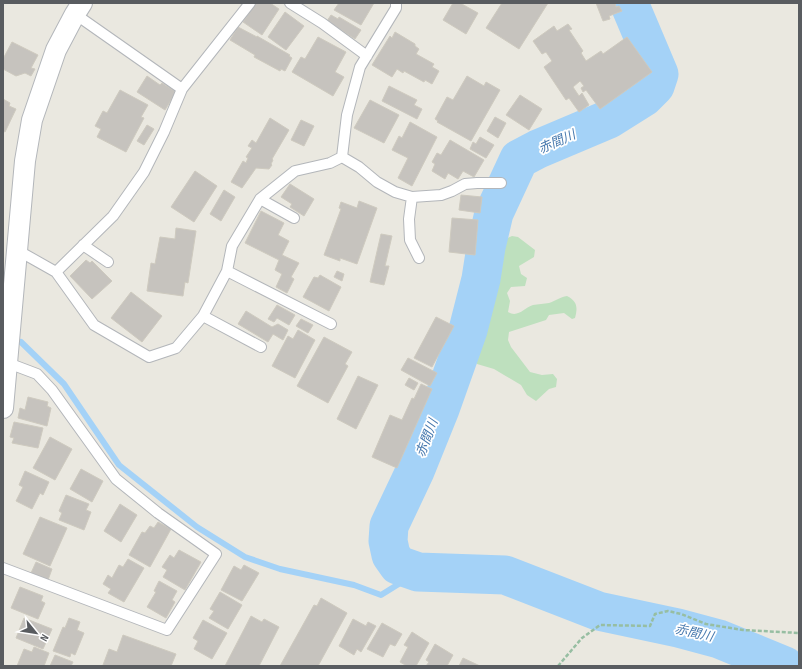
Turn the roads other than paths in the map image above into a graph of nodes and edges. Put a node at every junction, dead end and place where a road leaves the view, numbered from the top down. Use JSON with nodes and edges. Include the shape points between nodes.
{"nodes":[{"id":1,"x":250,"y":3,"type":"edge"},
{"id":2,"x":290,"y":3,"type":"edge"},
{"id":3,"x":396,"y":3,"type":"edge"},
{"id":4,"x":78,"y":8,"type":"edge"},
{"id":5,"x":367,"y":56,"type":"junction"},
{"id":6,"x":182,"y":89,"type":"junction"},
{"id":7,"x":342,"y":157,"type":"junction"},
{"id":8,"x":500,"y":183,"type":"dead end"},
{"id":9,"x":412,"y":197,"type":"junction"},
{"id":10,"x":260,"y":199,"type":"junction"},
{"id":11,"x":294,"y":218,"type":"dead end"},
{"id":12,"x":83,"y":245,"type":"junction"},
{"id":13,"x":17,"y":250,"type":"junction"},
{"id":14,"x":419,"y":258,"type":"dead end"},
{"id":15,"x":108,"y":262,"type":"dead end"},
{"id":16,"x":227,"y":271,"type":"junction"},
{"id":17,"x":56,"y":272,"type":"junction"},
{"id":18,"x":203,"y":316,"type":"junction"},
{"id":19,"x":331,"y":324,"type":"dead end"},
{"id":20,"x":261,"y":347,"type":"dead end"},
{"id":21,"x":8,"y":363,"type":"junction"},
{"id":22,"x":3,"y":408,"type":"edge"},
{"id":23,"x":3,"y":568,"type":"edge"}],
"edges":[{"from":1,"to":6,"type":"lane"},
{"from":2,"to":5,"type":"lane"},
{"from":3,"to":5,"type":"lane","via":[[396,8]]},
{"from":4,"to":6,"type":"lane"},
{"from":4,"to":13,"type":"street","via":[[56,50],[32,120],[25,161]]},
{"from":5,"to":7,"type":"lane","via":[[360,67],[347,115]]},
{"from":6,"to":12,"type":"lane","via":[[144,172],[113,216]]},
{"from":7,"to":9,"type":"lane","via":[[359,166],[389,189]]},
{"from":7,"to":10,"type":"lane","via":[[330,163],[295,171]]},
{"from":8,"to":9,"type":"lane","via":[[465,184],[441,195]]},
{"from":9,"to":14,"type":"lane","via":[[410,240]]},
{"from":10,"to":11,"type":"lane"},
{"from":10,"to":16,"type":"lane","via":[[232,246]]},
{"from":12,"to":15,"type":"lane"},
{"from":12,"to":17,"type":"lane"},
{"from":13,"to":17,"type":"lane"},
{"from":13,"to":21,"type":"street"},
{"from":16,"to":18,"type":"lane"},
{"from":16,"to":19,"type":"lane"},
{"from":17,"to":18,"type":"lane","via":[[94,325],[149,357],[176,348]]},
{"from":18,"to":20,"type":"lane"},
{"from":21,"to":22,"type":"street"},
{"from":21,"to":23,"type":"lane","via":[[37,374],[52,390],[116,479],[216,554],[167,630]]}]}
